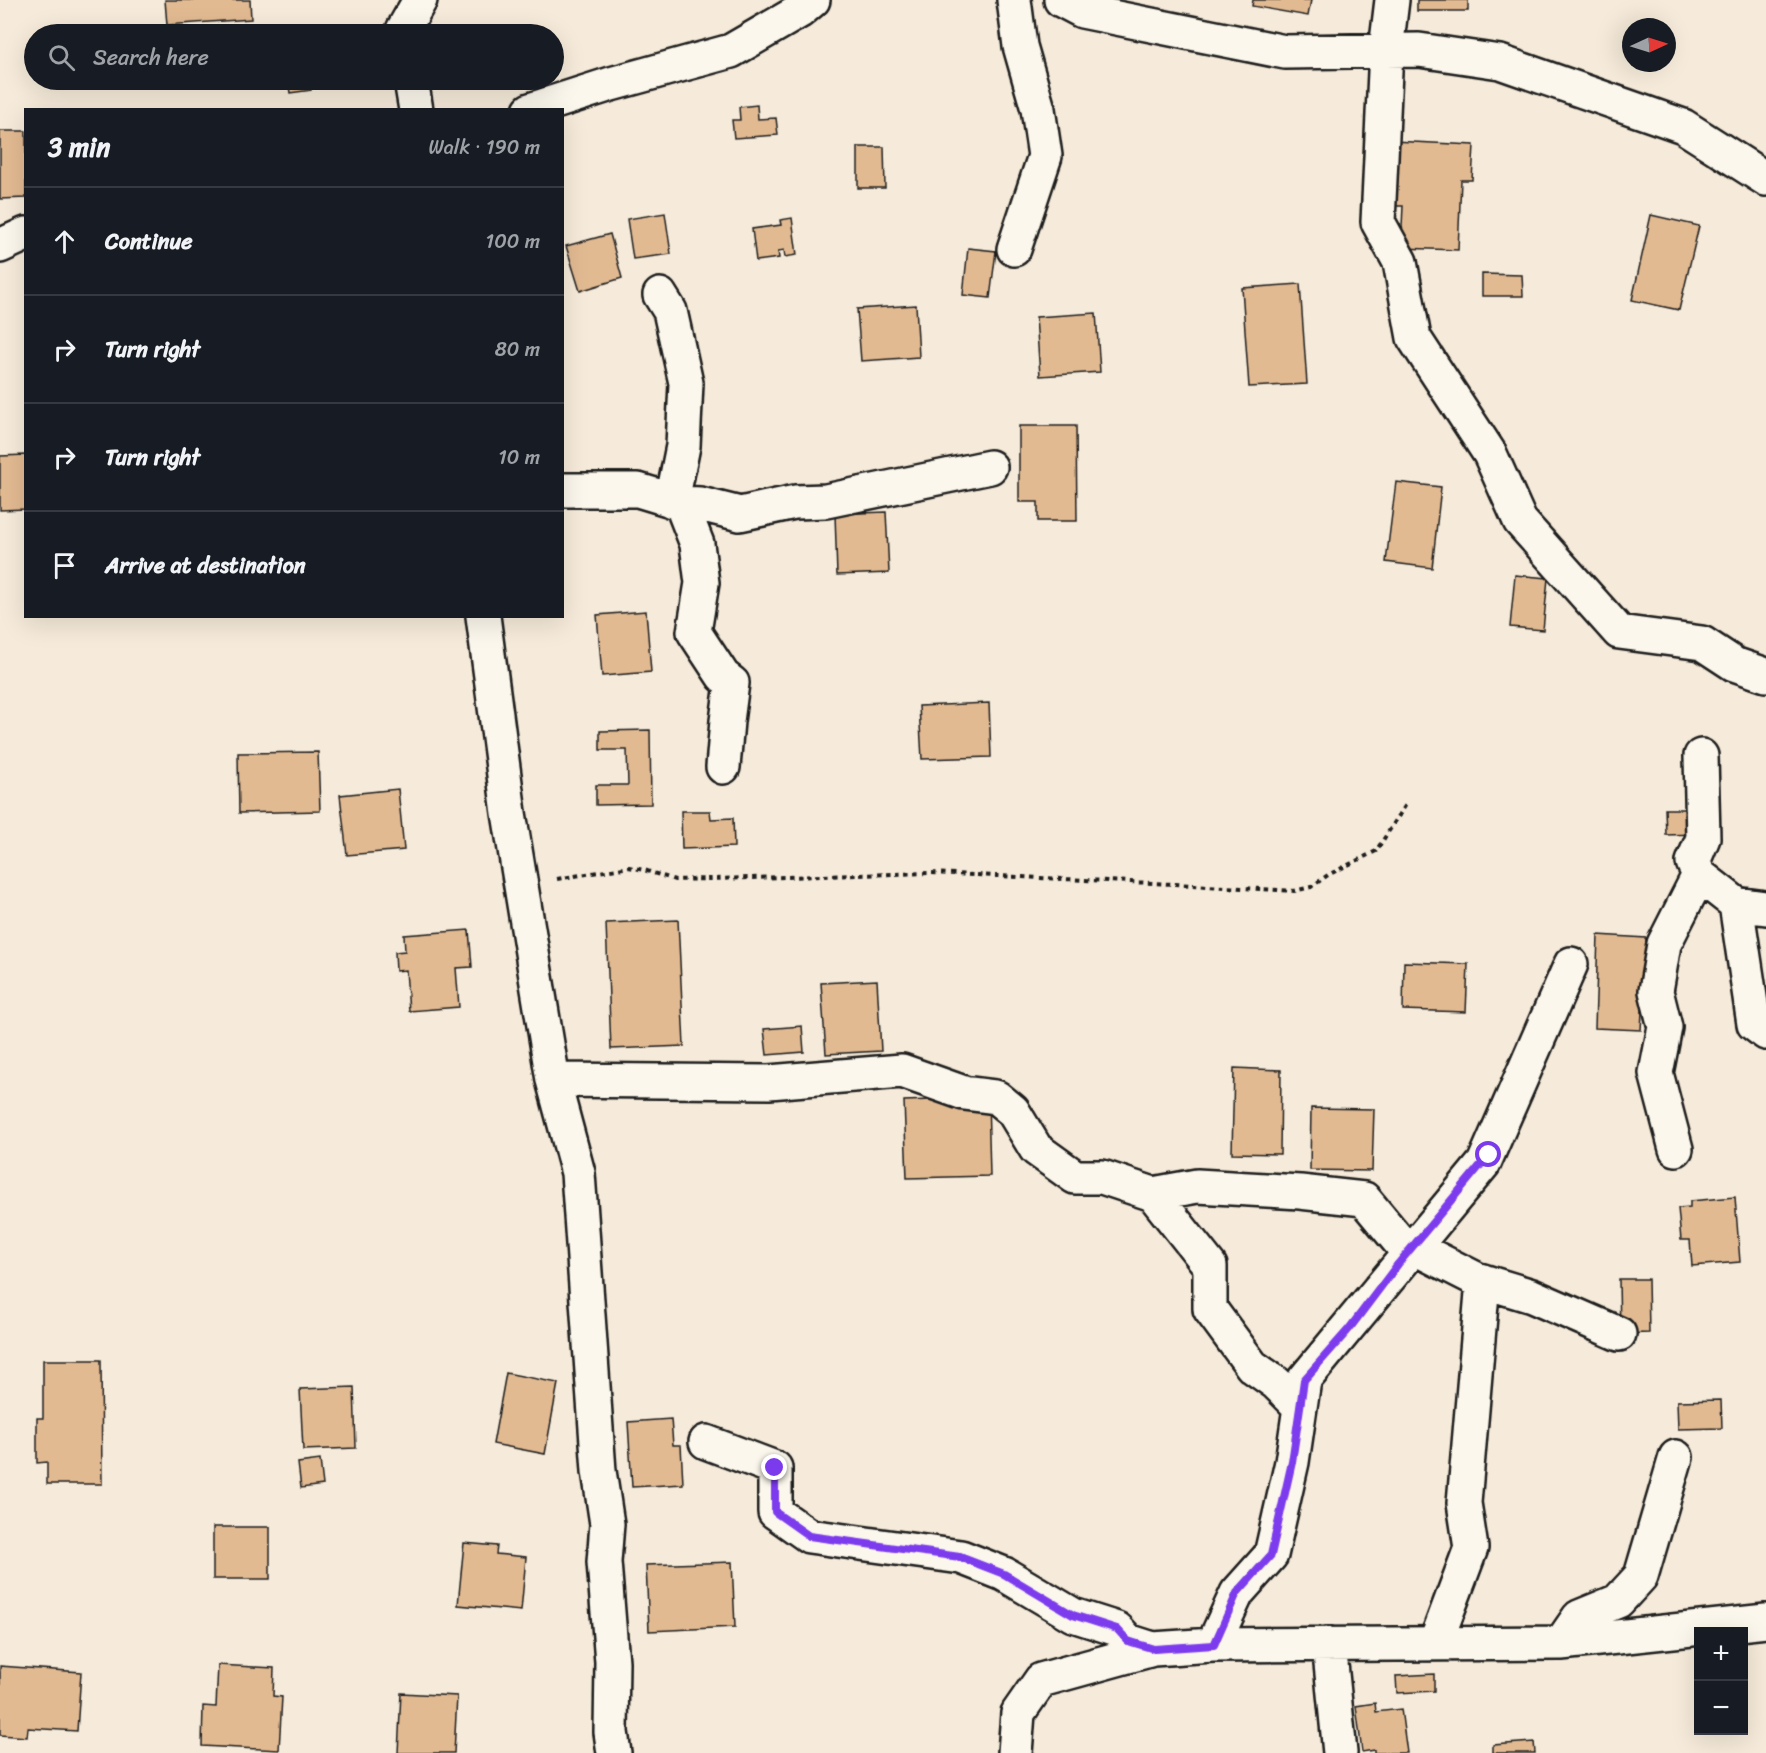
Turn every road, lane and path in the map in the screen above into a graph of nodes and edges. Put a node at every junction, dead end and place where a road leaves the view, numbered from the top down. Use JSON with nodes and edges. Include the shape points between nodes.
{"nodes":[{"id":1,"x":420,"y":0,"type":"edge"},
{"id":2,"x":813,"y":0,"type":"edge"},
{"id":3,"x":1014,"y":0,"type":"edge"},
{"id":4,"x":1060,"y":0,"type":"edge"},
{"id":5,"x":1392,"y":0,"type":"edge"},
{"id":6,"x":406,"y":24,"type":"edge"},
{"id":7,"x":1386,"y":50,"type":"junction"},
{"id":8,"x":413,"y":90,"type":"edge"},
{"id":9,"x":416,"y":108,"type":"edge"},
{"id":10,"x":536,"y":108,"type":"edge"},
{"id":11,"x":1766,"y":179,"type":"edge"},
{"id":12,"x":24,"y":235,"type":"edge"},
{"id":13,"x":0,"y":246,"type":"edge"},
{"id":14,"x":1014,"y":249,"type":"dead end"},
{"id":15,"x":660,"y":295,"type":"dead end"},
{"id":16,"x":990,"y":467,"type":"dead end"},
{"id":17,"x":564,"y":489,"type":"edge"},
{"id":18,"x":677,"y":502,"type":"junction"},
{"id":19,"x":483,"y":618,"type":"edge"},
{"id":20,"x":1766,"y":675,"type":"edge"},
{"id":21,"x":1701,"y":756,"type":"dead end"},
{"id":22,"x":723,"y":767,"type":"dead end"},
{"id":23,"x":1407,"y":803,"type":"dead end"},
{"id":24,"x":1699,"y":875,"type":"junction"},
{"id":25,"x":521,"y":885,"type":"junction"},
{"id":26,"x":1751,"y":906,"type":"edge"},
{"id":27,"x":1571,"y":964,"type":"dead end"},
{"id":28,"x":1766,"y":1033,"type":"edge"},
{"id":29,"x":553,"y":1080,"type":"junction"},
{"id":30,"x":1676,"y":1149,"type":"dead end"},
{"id":31,"x":1153,"y":1194,"type":"junction"},
{"id":32,"x":1411,"y":1250,"type":"junction"},
{"id":33,"x":1483,"y":1281,"type":"junction"},
{"id":34,"x":1619,"y":1334,"type":"dead end"},
{"id":35,"x":1300,"y":1407,"type":"junction"},
{"id":36,"x":706,"y":1442,"type":"dead end"},
{"id":37,"x":1676,"y":1457,"type":"dead end"},
{"id":38,"x":1766,"y":1621,"type":"edge"},
{"id":39,"x":1561,"y":1643,"type":"junction"},
{"id":40,"x":1329,"y":1644,"type":"junction"},
{"id":41,"x":1435,"y":1644,"type":"junction"},
{"id":42,"x":1214,"y":1645,"type":"junction"},
{"id":43,"x":1154,"y":1649,"type":"junction"},
{"id":44,"x":614,"y":1753,"type":"edge"},
{"id":45,"x":1016,"y":1753,"type":"edge"},
{"id":46,"x":1340,"y":1753,"type":"edge"}],
"edges":[{"from":1,"to":6,"type":"street"},
{"from":2,"to":10,"type":"street","via":[[731,51]]},
{"from":3,"to":14,"type":"street","via":[[1020,46],[1038,109],[1045,156]]},
{"from":4,"to":7,"type":"street","via":[[1082,10],[1285,52]]},
{"from":5,"to":7,"type":"street"},
{"from":7,"to":11,"type":"street","via":[[1419,50],[1500,62],[1683,126]]},
{"from":7,"to":20,"type":"street","via":[[1378,222],[1400,262],[1414,338],[1490,454],[1520,521],[1619,632],[1702,643],[1734,664]]},
{"from":8,"to":9,"type":"street"},
{"from":12,"to":13,"type":"street"},
{"from":15,"to":18,"type":"street","via":[[670,312],[686,383]]},
{"from":16,"to":18,"type":"street","via":[[826,501],[795,502],[740,514]]},
{"from":17,"to":18,"type":"street","via":[[638,490]]},
{"from":18,"to":22,"type":"street","via":[[697,544],[702,583],[694,632],[723,676],[732,683]]},
{"from":19,"to":25,"type":"street"},
{"from":21,"to":24,"type":"street","via":[[1703,838],[1693,862]]},
{"from":23,"to":25,"type":"path","via":[[1376,851],[1311,887],[1294,891],[932,873],[675,880],[628,867]]},
{"from":24,"to":26,"type":"street"},
{"from":24,"to":30,"type":"street","via":[[1664,944],[1656,991],[1665,1027],[1656,1073]]},
{"from":25,"to":29,"type":"street"},
{"from":26,"to":28,"type":"street","via":[[1754,1024]]},
{"from":27,"to":32,"type":"street","via":[[1489,1155]]},
{"from":29,"to":31,"type":"street","via":[[769,1082],[902,1071],[964,1093],[996,1097],[1013,1111],[1036,1149],[1074,1177],[1102,1177]]},
{"from":29,"to":44,"type":"street","via":[[578,1173],[599,1471],[607,1524],[604,1562]]},
{"from":31,"to":32,"type":"street","via":[[1197,1186],[1364,1199]]},
{"from":31,"to":35,"type":"street","via":[[1210,1266],[1210,1309],[1252,1366]]},
{"from":32,"to":33,"type":"street"},
{"from":32,"to":35,"type":"street","via":[[1304,1380]]},
{"from":33,"to":34,"type":"street","via":[[1532,1296]]},
{"from":33,"to":41,"type":"street","via":[[1464,1503],[1471,1548]]},
{"from":35,"to":42,"type":"street","via":[[1271,1555],[1237,1593]]},
{"from":36,"to":43,"type":"street","via":[[775,1468],[775,1512],[809,1536],[960,1557],[1004,1574],[1073,1615],[1117,1629],[1128,1641]]},
{"from":37,"to":39,"type":"street","via":[[1641,1576],[1618,1601],[1580,1617]]},
{"from":38,"to":39,"type":"street"},
{"from":39,"to":41,"type":"street"},
{"from":40,"to":41,"type":"street"},
{"from":40,"to":42,"type":"street"},
{"from":40,"to":46,"type":"street"},
{"from":42,"to":43,"type":"street"},
{"from":43,"to":45,"type":"street","via":[[1041,1680],[1018,1713]]}]}
